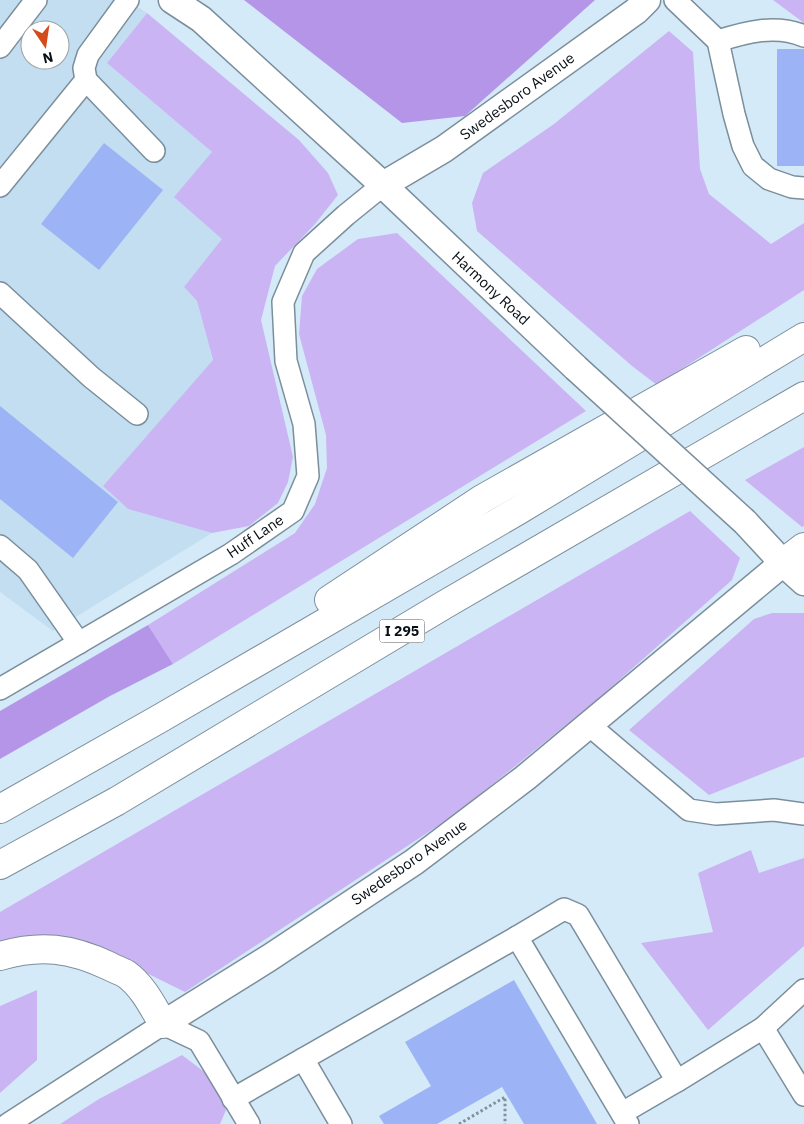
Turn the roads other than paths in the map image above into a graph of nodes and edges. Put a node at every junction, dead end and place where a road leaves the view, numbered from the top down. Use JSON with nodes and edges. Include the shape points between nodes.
{"nodes":[{"id":1,"x":36,"y":0,"type":"edge"},
{"id":2,"x":128,"y":0,"type":"edge"},
{"id":3,"x":172,"y":0,"type":"edge"},
{"id":4,"x":646,"y":0,"type":"edge"},
{"id":5,"x":675,"y":0,"type":"edge"},
{"id":6,"x":804,"y":36,"type":"edge"},
{"id":7,"x":718,"y":41,"type":"junction"},
{"id":8,"x":0,"y":47,"type":"edge"},
{"id":9,"x":86,"y":80,"type":"junction"},
{"id":10,"x":154,"y":151,"type":"dead end"},
{"id":11,"x":383,"y":185,"type":"junction"},
{"id":12,"x":0,"y":186,"type":"edge"},
{"id":13,"x":804,"y":188,"type":"edge"},
{"id":14,"x":0,"y":293,"type":"edge"},
{"id":15,"x":804,"y":317,"type":"edge"},
{"id":16,"x":804,"y":336,"type":"edge"},
{"id":17,"x":804,"y":396,"type":"edge"},
{"id":18,"x":137,"y":414,"type":"dead end"},
{"id":19,"x":0,"y":546,"type":"edge"},
{"id":20,"x":794,"y":555,"type":"edge"},
{"id":21,"x":804,"y":582,"type":"edge"},
{"id":22,"x":79,"y":642,"type":"junction"},
{"id":23,"x":0,"y":689,"type":"edge"},
{"id":24,"x":589,"y":724,"type":"junction"},
{"id":25,"x":79,"y":765,"type":"junction"},
{"id":26,"x":0,"y":809,"type":"edge"},
{"id":27,"x":804,"y":814,"type":"edge"},
{"id":28,"x":0,"y":865,"type":"edge"},
{"id":29,"x":517,"y":937,"type":"junction"},
{"id":30,"x":0,"y":956,"type":"edge"},
{"id":31,"x":804,"y":990,"type":"edge"},
{"id":32,"x":163,"y":1024,"type":"junction"},
{"id":33,"x":763,"y":1028,"type":"junction"},
{"id":34,"x":303,"y":1058,"type":"junction"},
{"id":35,"x":677,"y":1081,"type":"junction"},
{"id":36,"x":804,"y":1095,"type":"edge"},
{"id":37,"x":233,"y":1099,"type":"junction"},
{"id":38,"x":625,"y":1119,"type":"edge"},
{"id":39,"x":8,"y":1124,"type":"edge"},
{"id":40,"x":249,"y":1124,"type":"edge"},
{"id":41,"x":341,"y":1124,"type":"edge"}],
"edges":[{"from":1,"to":8,"type":"street"},
{"from":2,"to":9,"type":"street","via":[[88,55],[84,68]]},
{"from":3,"to":11,"type":"main road","name":"Harmony Road","via":[[200,19]]},
{"from":4,"to":11,"type":"main road","name":"Swedesboro Avenue","via":[[636,11],[444,149]]},
{"from":5,"to":7,"type":"street"},
{"from":6,"to":7,"type":"street","via":[[795,32],[762,30]]},
{"from":7,"to":13,"type":"street","via":[[742,146],[753,166],[769,179]]},
{"from":9,"to":10,"type":"street"},
{"from":9,"to":12,"type":"street"},
{"from":11,"to":20,"type":"main road","name":"Harmony Road","bridge":true,"via":[[745,522]]},
{"from":11,"to":22,"type":"street","name":"Huff Lane","via":[[304,253],[282,302],[286,360],[304,424],[308,476],[293,511],[231,554]]},
{"from":14,"to":18,"type":"street","via":[[91,377]]},
{"from":15,"to":25,"type":"highway","via":[[482,500]]},
{"from":16,"to":25,"type":"highway","via":[[519,510]]},
{"from":17,"to":28,"type":"highway","number":"I 295","via":[[444,605],[117,801]]},
{"from":19,"to":22,"type":"street","via":[[28,570]]},
{"from":20,"to":21,"type":"main road","name":"Harmony Road"},
{"from":20,"to":24,"type":"main road","name":"Swedesboro Avenue"},
{"from":22,"to":23,"type":"street","name":"Huff Lane"},
{"from":24,"to":27,"type":"street","via":[[689,810],[716,814],[774,810]]},
{"from":24,"to":32,"type":"main road","name":"Swedesboro Avenue","via":[[525,778],[414,862]]},
{"from":25,"to":26,"type":"highway"},
{"from":29,"to":34,"type":"street"},
{"from":29,"to":35,"type":"street","via":[[564,909],[578,915]]},
{"from":29,"to":38,"type":"street"},
{"from":30,"to":32,"type":"highway","via":[[44,949],[67,950],[88,956],[127,975],[145,995]]},
{"from":31,"to":33,"type":"street"},
{"from":32,"to":37,"type":"street","via":[[199,1041]]},
{"from":32,"to":39,"type":"street","name":"Swedesboro Avenue"},
{"from":33,"to":35,"type":"street"},
{"from":33,"to":36,"type":"street"},
{"from":34,"to":37,"type":"street"},
{"from":34,"to":41,"type":"street"},
{"from":35,"to":38,"type":"street"},
{"from":37,"to":40,"type":"street"}]}
